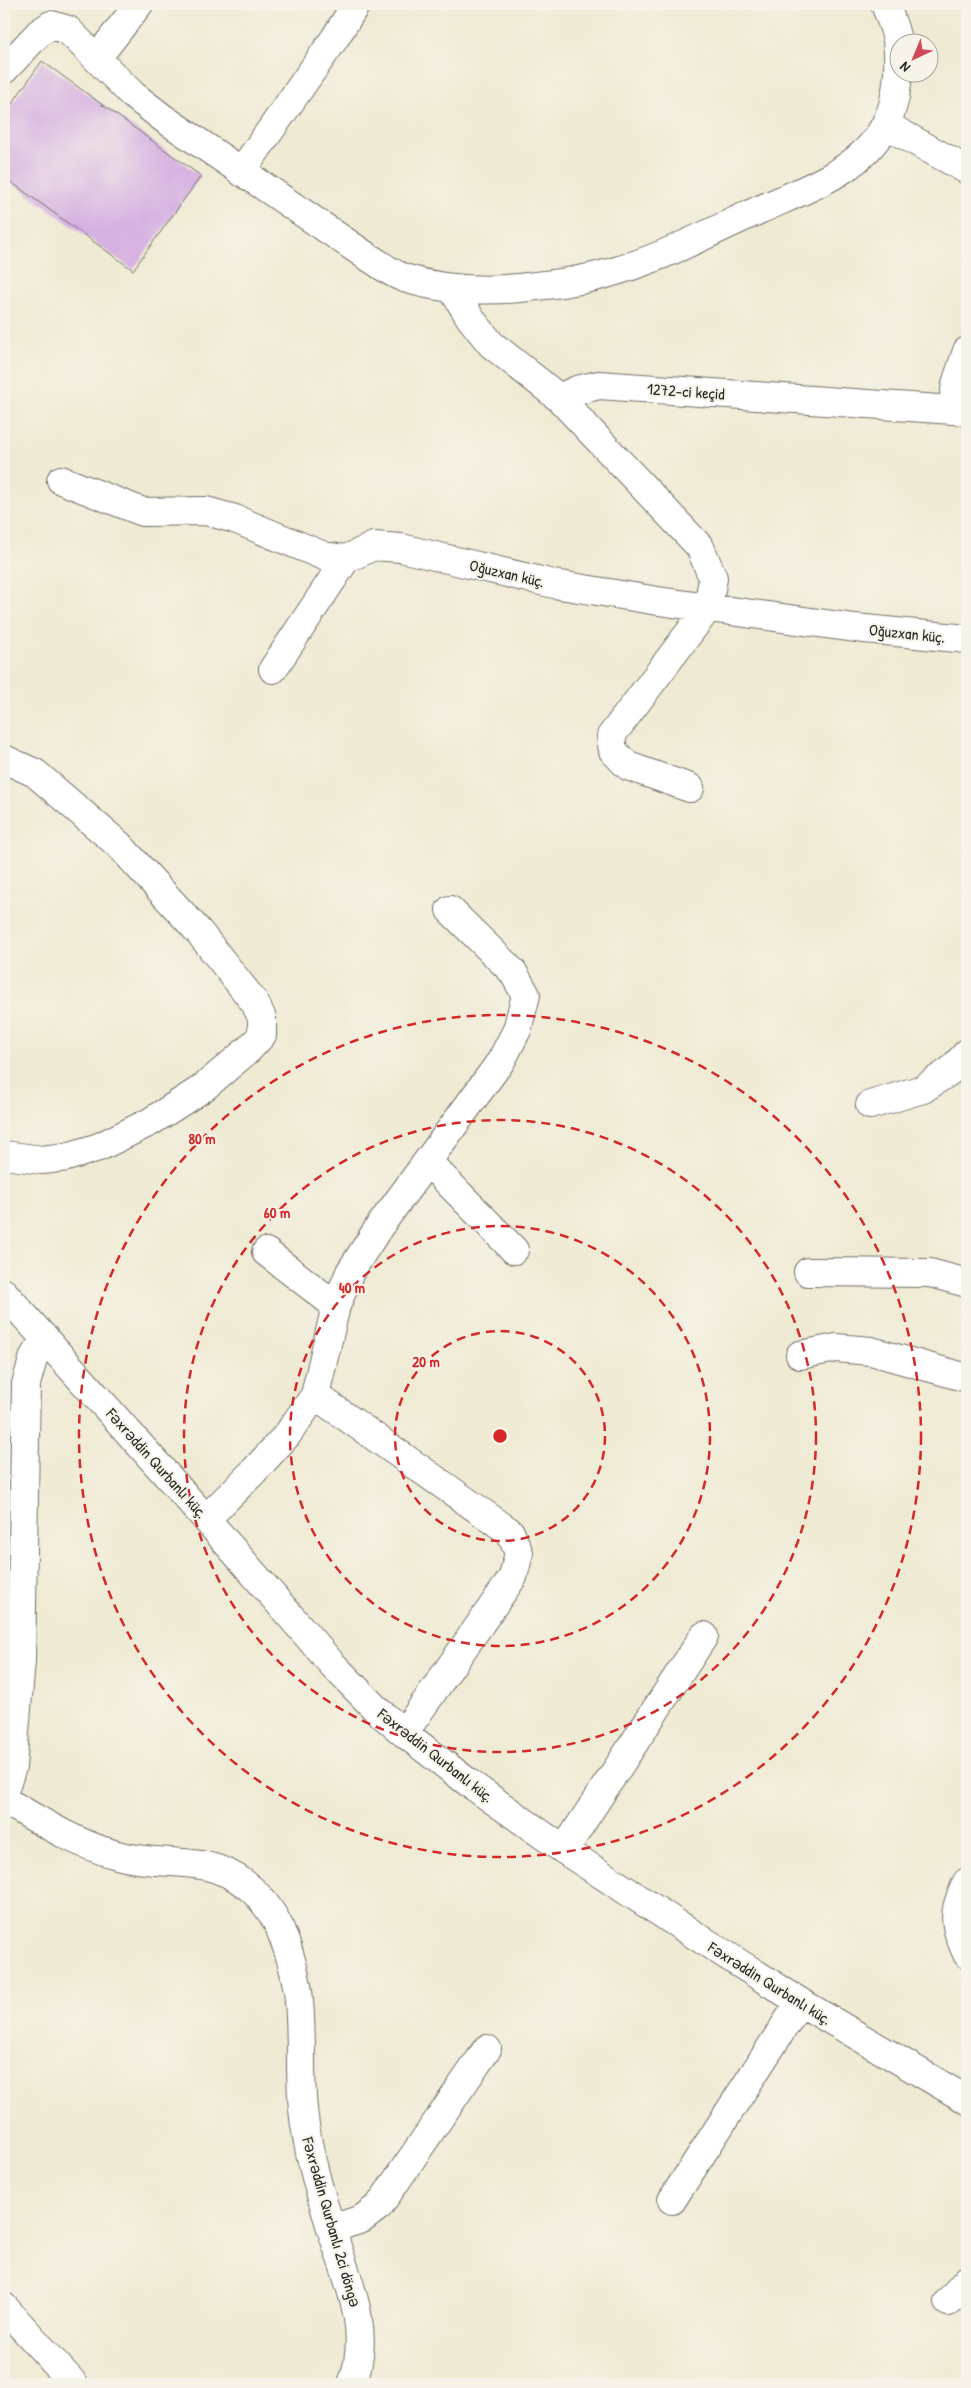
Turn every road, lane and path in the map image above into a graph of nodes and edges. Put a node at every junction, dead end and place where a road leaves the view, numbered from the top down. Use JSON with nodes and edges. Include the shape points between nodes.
{"nodes":[{"id":1,"x":139,"y":4,"type":"edge"},
{"id":2,"x":356,"y":4,"type":"edge"},
{"id":3,"x":885,"y":4,"type":"edge"},
{"id":4,"x":50,"y":14,"type":"edge"},
{"id":5,"x":97,"y":58,"type":"junction"},
{"id":6,"x":4,"y":70,"type":"edge"},
{"id":7,"x":886,"y":125,"type":"junction"},
{"id":8,"x":967,"y":170,"type":"edge"},
{"id":9,"x":241,"y":172,"type":"junction"},
{"id":10,"x":453,"y":290,"type":"junction"},
{"id":11,"x":967,"y":352,"type":"edge"},
{"id":12,"x":559,"y":398,"type":"junction"},
{"id":13,"x":960,"y":410,"type":"edge"},
{"id":14,"x":61,"y":480,"type":"dead end"},
{"id":15,"x":346,"y":559,"type":"junction"},
{"id":16,"x":708,"y":608,"type":"junction"},
{"id":17,"x":967,"y":639,"type":"edge"},
{"id":18,"x":273,"y":669,"type":"dead end"},
{"id":19,"x":4,"y":759,"type":"edge"},
{"id":20,"x":690,"y":788,"type":"dead end"},
{"id":21,"x":450,"y":910,"type":"dead end"},
{"id":22,"x":961,"y":1070,"type":"edge"},
{"id":23,"x":870,"y":1105,"type":"dead end"},
{"id":24,"x":4,"y":1155,"type":"edge"},
{"id":25,"x":428,"y":1162,"type":"junction"},
{"id":26,"x":514,"y":1250,"type":"dead end"},
{"id":27,"x":266,"y":1252,"type":"dead end"},
{"id":28,"x":808,"y":1272,"type":"dead end"},
{"id":29,"x":967,"y":1283,"type":"edge"},
{"id":30,"x":4,"y":1293,"type":"edge"},
{"id":31,"x":336,"y":1306,"type":"junction"},
{"id":32,"x":45,"y":1338,"type":"junction"},
{"id":33,"x":800,"y":1354,"type":"dead end"},
{"id":34,"x":967,"y":1378,"type":"edge"},
{"id":35,"x":315,"y":1395,"type":"junction"},
{"id":36,"x":206,"y":1518,"type":"junction"},
{"id":37,"x":704,"y":1636,"type":"dead end"},
{"id":38,"x":404,"y":1733,"type":"junction"},
{"id":39,"x":4,"y":1790,"type":"edge"},
{"id":40,"x":4,"y":1800,"type":"edge"},
{"id":41,"x":564,"y":1850,"type":"junction"},
{"id":42,"x":967,"y":1882,"type":"edge"},
{"id":43,"x":967,"y":1954,"type":"edge"},
{"id":44,"x":800,"y":2002,"type":"junction"},
{"id":45,"x":487,"y":2049,"type":"dead end"},
{"id":46,"x":967,"y":2098,"type":"edge"},
{"id":47,"x":672,"y":2200,"type":"dead end"},
{"id":48,"x":331,"y":2229,"type":"junction"},
{"id":49,"x":967,"y":2280,"type":"edge"},
{"id":50,"x":948,"y":2302,"type":"dead end"},
{"id":51,"x":4,"y":2307,"type":"edge"},
{"id":52,"x":74,"y":2384,"type":"edge"},
{"id":53,"x":352,"y":2384,"type":"edge"}],
"edges":[{"from":1,"to":5,"type":"street"},
{"from":2,"to":9,"type":"street"},
{"from":3,"to":7,"type":"street","via":[[897,39],[898,68]]},
{"from":4,"to":5,"type":"street"},
{"from":4,"to":6,"type":"street","via":[[39,33]]},
{"from":5,"to":9,"type":"street","via":[[133,95]]},
{"from":7,"to":8,"type":"street"},
{"from":7,"to":10,"type":"street","via":[[872,145],[849,165],[818,183],[653,258],[572,282],[506,290]]},
{"from":9,"to":10,"type":"street","via":[[403,278]]},
{"from":10,"to":12,"type":"street","via":[[491,344]]},
{"from":11,"to":13,"type":"street","via":[[956,384]]},
{"from":12,"to":13,"type":"street","name":"1272-ci keçid","via":[[599,385]]},
{"from":12,"to":16,"type":"street","via":[[700,547],[713,578]]},
{"from":14,"to":15,"type":"street","via":[[143,512],[206,511],[235,519],[324,556]]},
{"from":15,"to":16,"type":"street","name":"Oğuzxan küç.","via":[[374,546],[401,548],[554,584]]},
{"from":15,"to":18,"type":"street"},
{"from":16,"to":17,"type":"street","name":"Oğuzxan küç."},
{"from":16,"to":20,"type":"street","via":[[611,736],[613,750],[628,766]]},
{"from":19,"to":24,"type":"street","via":[[35,773],[119,845],[199,932],[255,1003],[262,1018],[262,1034],[249,1049],[203,1088],[150,1122],[99,1147],[67,1157],[42,1160]]},
{"from":21,"to":25,"type":"street","via":[[513,972],[526,995],[517,1030],[501,1060]]},
{"from":22,"to":23,"type":"street","via":[[923,1090]]},
{"from":25,"to":26,"type":"street"},
{"from":25,"to":31,"type":"street","via":[[379,1226],[350,1272]]},
{"from":27,"to":31,"type":"street"},
{"from":28,"to":29,"type":"street","via":[[930,1273]]},
{"from":30,"to":32,"type":"street","name":"Fəxrəddin Qurbanlı küç."},
{"from":31,"to":35,"type":"street"},
{"from":32,"to":36,"type":"street","name":"Fəxrəddin Qurbanlı küç."},
{"from":32,"to":39,"type":"street","via":[[34,1356],[26,1384],[21,1661],[12,1767]]},
{"from":33,"to":34,"type":"street","via":[[836,1348],[870,1351]]},
{"from":35,"to":36,"type":"street","via":[[287,1435]]},
{"from":35,"to":38,"type":"street","via":[[510,1532],[519,1553],[513,1577]]},
{"from":36,"to":38,"type":"street","name":"Fəxrəddin Qurbanlı küç.","via":[[332,1664]]},
{"from":37,"to":41,"type":"street"},
{"from":38,"to":41,"type":"street","name":"Fəxrəddin Qurbanlı küç."},
{"from":40,"to":48,"type":"street","name":"Fəxrəddin Qurbanlı 2ci döngə","via":[[67,1837],[117,1856],[201,1864],[224,1870],[247,1885],[271,1912],[282,1933],[298,1991],[303,2110],[313,2166]]},
{"from":41,"to":44,"type":"street","name":"Fəxrəddin Qurbanlı küç."},
{"from":42,"to":43,"type":"street","via":[[957,1904],[955,1923]]},
{"from":44,"to":46,"type":"street","name":"Fəxrəddin Qurbanlı küç."},
{"from":44,"to":47,"type":"street"},
{"from":45,"to":48,"type":"street","via":[[379,2206],[362,2219]]},
{"from":48,"to":53,"type":"street","name":"Fəxrəddin Qurbanlı 2ci döngə","via":[[357,2304],[360,2334]]},
{"from":49,"to":50,"type":"street"},
{"from":51,"to":52,"type":"street"}]}
